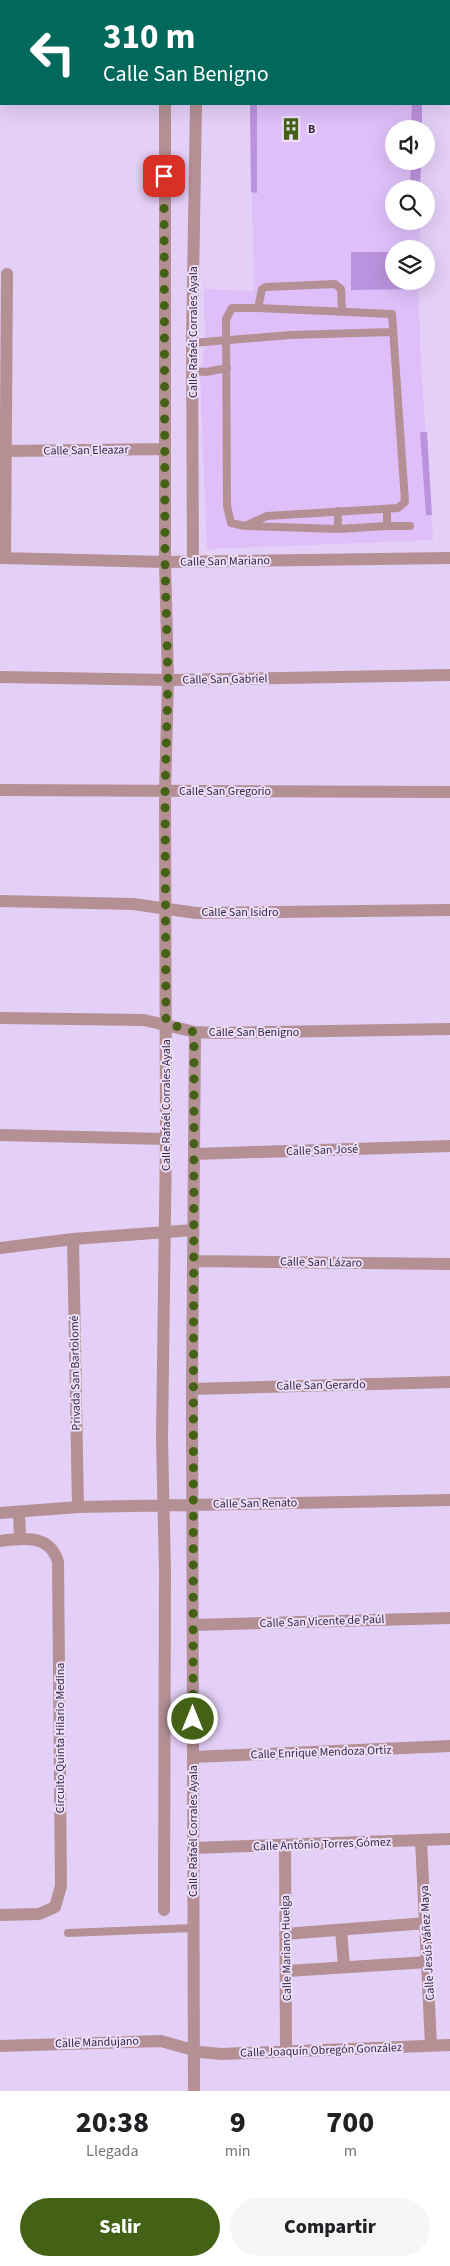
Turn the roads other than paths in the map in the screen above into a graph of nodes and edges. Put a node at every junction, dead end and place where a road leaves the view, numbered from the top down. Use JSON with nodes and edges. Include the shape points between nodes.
{"nodes":[{"id":1,"x":165,"y":105,"type":"edge"},
{"id":2,"x":196,"y":105,"type":"edge"},
{"id":3,"x":7,"y":274,"type":"dead end"},
{"id":4,"x":258,"y":308,"type":"junction"},
{"id":5,"x":342,"y":310,"type":"junction"},
{"id":6,"x":392,"y":332,"type":"junction"},
{"id":7,"x":226,"y":340,"type":"junction"},
{"id":8,"x":192,"y":343,"type":"junction"},
{"id":9,"x":226,"y":368,"type":"junction"},
{"id":10,"x":193,"y":371,"type":"junction"},
{"id":11,"x":164,"y":449,"type":"junction"},
{"id":12,"x":7,"y":451,"type":"junction"},
{"id":13,"x":387,"y":510,"type":"junction"},
{"id":14,"x":338,"y":511,"type":"junction"},
{"id":15,"x":299,"y":514,"type":"junction"},
{"id":16,"x":267,"y":516,"type":"junction"},
{"id":17,"x":245,"y":526,"type":"junction"},
{"id":18,"x":387,"y":526,"type":"junction"},
{"id":19,"x":410,"y":526,"type":"dead end"},
{"id":20,"x":266,"y":528,"type":"junction"},
{"id":21,"x":300,"y":528,"type":"junction"},
{"id":22,"x":338,"y":529,"type":"junction"},
{"id":23,"x":3,"y":558,"type":"edge"},
{"id":24,"x":450,"y":558,"type":"edge"},
{"id":25,"x":193,"y":561,"type":"junction"},
{"id":26,"x":165,"y":562,"type":"junction"},
{"id":27,"x":450,"y":675,"type":"edge"},
{"id":28,"x":0,"y":677,"type":"edge"},
{"id":29,"x":168,"y":680,"type":"junction"},
{"id":30,"x":0,"y":790,"type":"edge"},
{"id":31,"x":165,"y":792,"type":"junction"},
{"id":32,"x":450,"y":792,"type":"edge"},
{"id":33,"x":0,"y":901,"type":"edge"},
{"id":34,"x":166,"y":907,"type":"junction"},
{"id":35,"x":450,"y":910,"type":"edge"},
{"id":36,"x":0,"y":1018,"type":"edge"},
{"id":37,"x":166,"y":1023,"type":"junction"},
{"id":38,"x":450,"y":1029,"type":"edge"},
{"id":39,"x":194,"y":1032,"type":"junction"},
{"id":40,"x":0,"y":1135,"type":"edge"},
{"id":41,"x":166,"y":1139,"type":"junction"},
{"id":42,"x":450,"y":1146,"type":"edge"},
{"id":43,"x":194,"y":1154,"type":"junction"},
{"id":44,"x":192,"y":1230,"type":"junction"},
{"id":45,"x":165,"y":1231,"type":"junction"},
{"id":46,"x":73,"y":1239,"type":"junction"},
{"id":47,"x":0,"y":1248,"type":"edge"},
{"id":48,"x":193,"y":1261,"type":"junction"},
{"id":49,"x":450,"y":1264,"type":"edge"},
{"id":50,"x":450,"y":1382,"type":"edge"},
{"id":51,"x":192,"y":1389,"type":"junction"},
{"id":52,"x":450,"y":1500,"type":"edge"},
{"id":53,"x":192,"y":1504,"type":"junction"},
{"id":54,"x":162,"y":1506,"type":"junction"},
{"id":55,"x":78,"y":1507,"type":"junction"},
{"id":56,"x":19,"y":1512,"type":"junction"},
{"id":57,"x":0,"y":1513,"type":"edge"},
{"id":58,"x":20,"y":1538,"type":"junction"},
{"id":59,"x":0,"y":1541,"type":"edge"},
{"id":60,"x":450,"y":1618,"type":"edge"},
{"id":61,"x":193,"y":1625,"type":"junction"},
{"id":62,"x":450,"y":1746,"type":"edge"},
{"id":63,"x":193,"y":1757,"type":"junction"},
{"id":64,"x":450,"y":1839,"type":"edge"},
{"id":65,"x":421,"y":1840,"type":"junction"},
{"id":66,"x":285,"y":1845,"type":"junction"},
{"id":67,"x":193,"y":1848,"type":"junction"},
{"id":68,"x":164,"y":1910,"type":"dead end"},
{"id":69,"x":0,"y":1915,"type":"edge"},
{"id":70,"x":426,"y":1923,"type":"junction"},
{"id":71,"x":193,"y":1928,"type":"junction"},
{"id":72,"x":341,"y":1930,"type":"junction"},
{"id":73,"x":68,"y":1933,"type":"dead end"},
{"id":74,"x":284,"y":1934,"type":"junction"},
{"id":75,"x":428,"y":1962,"type":"junction"},
{"id":76,"x":344,"y":1966,"type":"junction"},
{"id":77,"x":287,"y":1971,"type":"junction"},
{"id":78,"x":431,"y":2045,"type":"junction"},
{"id":79,"x":450,"y":2045,"type":"edge"},
{"id":80,"x":0,"y":2046,"type":"edge"},
{"id":81,"x":193,"y":2049,"type":"junction"},
{"id":82,"x":286,"y":2051,"type":"junction"},
{"id":83,"x":194,"y":2091,"type":"edge"}],
"edges":[{"from":1,"to":11,"type":"street","name":"Calle Rafaél Corrales Ayala"},
{"from":2,"to":8,"type":"street","name":"Calle Rafaél Corrales Ayala"},
{"from":3,"to":12,"type":"street"},
{"from":4,"to":5,"type":"lane"},
{"from":4,"to":5,"type":"lane","via":[[262,289],[266,287],[335,284],[341,289]]},
{"from":4,"to":7,"type":"lane","via":[[232,308],[226,319]]},
{"from":5,"to":6,"type":"lane","via":[[390,312]]},
{"from":6,"to":7,"type":"lane","via":[[291,334]]},
{"from":6,"to":13,"type":"lane","via":[[406,497],[402,506]]},
{"from":7,"to":8,"type":"lane"},
{"from":7,"to":9,"type":"lane"},
{"from":8,"to":10,"type":"street","name":"Calle Rafaél Corrales Ayala"},
{"from":9,"to":10,"type":"lane"},
{"from":9,"to":17,"type":"lane","via":[[227,506],[231,523]]},
{"from":10,"to":25,"type":"street","name":"Calle Rafaél Corrales Ayala"},
{"from":11,"to":12,"type":"street","name":"Calle San Eleazar"},
{"from":11,"to":26,"type":"street","name":"Calle Rafaél Corrales Ayala"},
{"from":12,"to":23,"type":"street"},
{"from":13,"to":14,"type":"lane"},
{"from":13,"to":18,"type":"lane"},
{"from":14,"to":15,"type":"lane"},
{"from":14,"to":22,"type":"lane"},
{"from":15,"to":16,"type":"lane"},
{"from":15,"to":21,"type":"lane"},
{"from":16,"to":17,"type":"lane"},
{"from":16,"to":20,"type":"lane"},
{"from":17,"to":20,"type":"lane"},
{"from":18,"to":19,"type":"lane"},
{"from":18,"to":22,"type":"lane"},
{"from":20,"to":21,"type":"lane"},
{"from":21,"to":22,"type":"lane"},
{"from":23,"to":26,"type":"street","name":"Calle San Mariano"},
{"from":24,"to":25,"type":"street","name":"Calle San Mariano"},
{"from":25,"to":26,"type":"street","name":"Calle San Mariano"},
{"from":26,"to":29,"type":"street","name":"Calle Rafaél Corrales Ayala"},
{"from":27,"to":29,"type":"street","name":"Calle San Gabriel"},
{"from":28,"to":29,"type":"street","name":"Calle San Gabriel"},
{"from":29,"to":31,"type":"street","name":"Calle Rafaél Corrales Ayala"},
{"from":30,"to":31,"type":"street","name":"Calle San Gregorio"},
{"from":31,"to":32,"type":"street","name":"Calle San Gregorio"},
{"from":31,"to":34,"type":"street","name":"Calle Rafaél Corrales Ayala"},
{"from":33,"to":34,"type":"street","name":"Calle San Isidro"},
{"from":34,"to":35,"type":"street","name":"Calle San Isidro","via":[[196,913]]},
{"from":34,"to":37,"type":"street","name":"Calle Rafaél Corrales Ayala"},
{"from":36,"to":37,"type":"street","name":"Calle San Benigno","via":[[131,1019]]},
{"from":37,"to":39,"type":"street","name":"Calle San Benigno"},
{"from":37,"to":41,"type":"street","name":"Calle Rafaél Corrales Ayala"},
{"from":38,"to":39,"type":"street","name":"Calle San Benigno"},
{"from":39,"to":43,"type":"street","name":"Calle Rafaél Corrales Ayala"},
{"from":40,"to":41,"type":"street"},
{"from":41,"to":45,"type":"street","name":"Calle Rafaél Corrales Ayala"},
{"from":42,"to":43,"type":"street","name":"Calle San José"},
{"from":43,"to":44,"type":"street","name":"Calle Rafaél Corrales Ayala"},
{"from":44,"to":45,"type":"street"},
{"from":44,"to":48,"type":"street","name":"Calle Rafaél Corrales Ayala"},
{"from":45,"to":46,"type":"street"},
{"from":45,"to":54,"type":"street","name":"Calle Rafaél Corrales Ayala"},
{"from":46,"to":47,"type":"street"},
{"from":46,"to":55,"type":"street","name":"Privada San Bartolomé"},
{"from":48,"to":49,"type":"street","name":"Calle San Lázaro"},
{"from":48,"to":51,"type":"street","name":"Calle Rafaél Corrales Ayala"},
{"from":50,"to":51,"type":"street","name":"Calle San Gerardo"},
{"from":51,"to":53,"type":"street","name":"Calle Rafaél Corrales Ayala"},
{"from":52,"to":53,"type":"street","name":"Calle San Renato"},
{"from":53,"to":54,"type":"street","name":"Calle San Renato"},
{"from":53,"to":61,"type":"street","name":"Calle Rafaél Corrales Ayala"},
{"from":54,"to":55,"type":"street","name":"Calle San Renato"},
{"from":54,"to":68,"type":"street","name":"Calle Rafaél Corrales Ayala","via":[[165,1572]]},
{"from":55,"to":56,"type":"street","name":"Calle San Renato"},
{"from":56,"to":57,"type":"street","name":"Calle San Renato"},
{"from":56,"to":58,"type":"street"},
{"from":58,"to":59,"type":"street","name":"Circuito Quinta Hilario Medina"},
{"from":58,"to":69,"type":"street","name":"Circuito Quinta Hilario Medina","via":[[42,1540],[55,1553],[58,1562],[61,1886],[55,1906],[48,1911]]},
{"from":60,"to":61,"type":"street","name":"Calle San Vicente de Paúl"},
{"from":61,"to":63,"type":"street","name":"Calle Rafaél Corrales Ayala"},
{"from":62,"to":63,"type":"street","name":"Calle Enrique Mendoza Ortiz"},
{"from":63,"to":67,"type":"street","name":"Calle Rafaél Corrales Ayala"},
{"from":64,"to":65,"type":"street","name":"Calle Antônio Torres Gómez"},
{"from":65,"to":66,"type":"street","name":"Calle Antônio Torres Gómez"},
{"from":65,"to":70,"type":"street","name":"Calle Jesús Yáñez Maya"},
{"from":66,"to":67,"type":"street","name":"Calle Antônio Torres Gómez"},
{"from":66,"to":74,"type":"street","name":"Calle Mariano Huelga"},
{"from":67,"to":71,"type":"street","name":"Calle Rafaél Corrales Ayala"},
{"from":70,"to":72,"type":"street"},
{"from":70,"to":75,"type":"street","name":"Calle Jesús Yáñez Maya"},
{"from":71,"to":73,"type":"lane"},
{"from":71,"to":81,"type":"street","name":"Calle Rafaél Corrales Ayala"},
{"from":72,"to":74,"type":"street"},
{"from":72,"to":76,"type":"street"},
{"from":74,"to":77,"type":"street","name":"Calle Mariano Huelga"},
{"from":75,"to":76,"type":"street"},
{"from":75,"to":78,"type":"street","name":"Calle Jesús Yáñez Maya"},
{"from":76,"to":77,"type":"street"},
{"from":77,"to":82,"type":"street","name":"Calle Mariano Huelga"},
{"from":78,"to":79,"type":"street","name":"Calle Joaquín Obregón González"},
{"from":78,"to":82,"type":"street","name":"Calle Joaquín Obregón González"},
{"from":80,"to":81,"type":"street","name":"Calle Mandujano","via":[[139,2040],[168,2042]]},
{"from":81,"to":82,"type":"street","name":"Calle Joaquín Obregón González","via":[[221,2054]]},
{"from":81,"to":83,"type":"street","name":"Calle Rafaél Corrales Ayala"}]}
